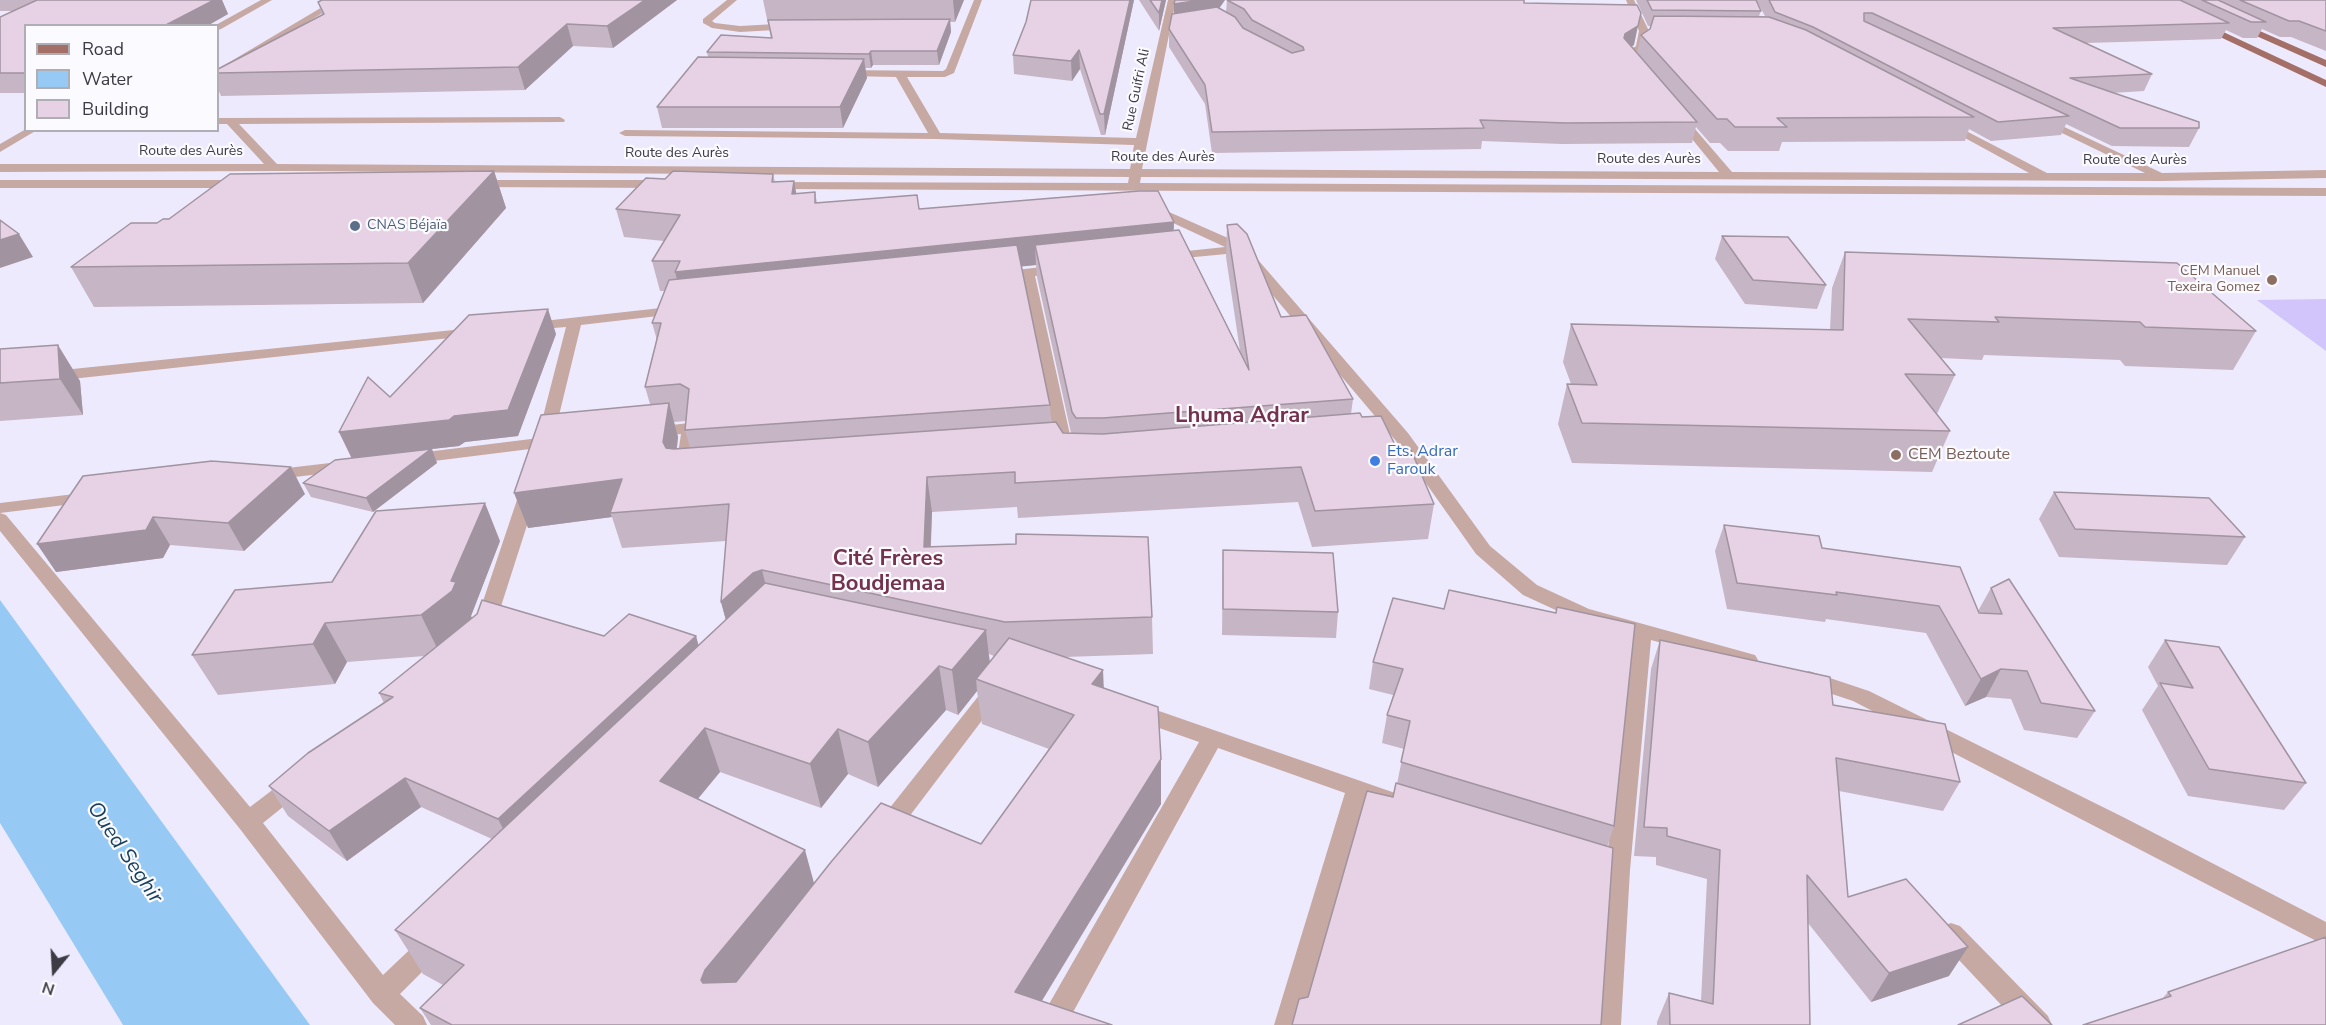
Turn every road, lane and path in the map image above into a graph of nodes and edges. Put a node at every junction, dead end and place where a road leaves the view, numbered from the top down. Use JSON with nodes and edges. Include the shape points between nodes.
{"nodes":[{"id":1,"x":268,"y":0,"type":"edge"},
{"id":2,"x":340,"y":0,"type":"edge"},
{"id":3,"x":733,"y":0,"type":"edge"},
{"id":4,"x":978,"y":0,"type":"edge"},
{"id":5,"x":1172,"y":0,"type":"edge"},
{"id":6,"x":1630,"y":0,"type":"edge"},
{"id":7,"x":2202,"y":16,"type":"edge"},
{"id":8,"x":2188,"y":19,"type":"edge"},
{"id":9,"x":2228,"y":20,"type":"edge"},
{"id":10,"x":219,"y":26,"type":"edge"},
{"id":11,"x":799,"y":26,"type":"edge"},
{"id":12,"x":953,"y":27,"type":"dead end"},
{"id":13,"x":965,"y":27,"type":"junction"},
{"id":14,"x":2326,"y":64,"type":"edge"},
{"id":15,"x":219,"y":72,"type":"edge"},
{"id":16,"x":1641,"y":72,"type":"edge"},
{"id":17,"x":2326,"y":72,"type":"edge"},
{"id":18,"x":829,"y":73,"type":"edge"},
{"id":19,"x":900,"y":74,"type":"junction"},
{"id":20,"x":2326,"y":84,"type":"edge"},
{"id":21,"x":1670,"y":107,"type":"edge"},
{"id":22,"x":2029,"y":113,"type":"edge"},
{"id":23,"x":560,"y":120,"type":"dead end"},
{"id":24,"x":1939,"y":120,"type":"edge"},
{"id":25,"x":224,"y":121,"type":"edge"},
{"id":26,"x":29,"y":132,"type":"edge"},
{"id":27,"x":625,"y":133,"type":"dead end"},
{"id":28,"x":936,"y":136,"type":"junction"},
{"id":29,"x":1141,"y":142,"type":"junction"},
{"id":30,"x":0,"y":149,"type":"edge"},
{"id":31,"x":274,"y":167,"type":"junction"},
{"id":32,"x":0,"y":168,"type":"edge"},
{"id":33,"x":1134,"y":173,"type":"junction"},
{"id":34,"x":2326,"y":174,"type":"edge"},
{"id":35,"x":1728,"y":175,"type":"junction"},
{"id":36,"x":2043,"y":176,"type":"junction"},
{"id":37,"x":2161,"y":177,"type":"junction"},
{"id":38,"x":0,"y":184,"type":"edge"},
{"id":39,"x":248,"y":184,"type":"edge"},
{"id":40,"x":462,"y":184,"type":"edge"},
{"id":41,"x":677,"y":184,"type":"edge"},
{"id":42,"x":759,"y":184,"type":"edge"},
{"id":43,"x":858,"y":185,"type":"junction"},
{"id":44,"x":1133,"y":188,"type":"junction"},
{"id":45,"x":2326,"y":192,"type":"edge"},
{"id":46,"x":859,"y":205,"type":"edge"},
{"id":47,"x":1126,"y":212,"type":"edge"},
{"id":48,"x":1241,"y":249,"type":"junction"},
{"id":49,"x":1158,"y":258,"type":"edge"},
{"id":50,"x":1075,"y":267,"type":"edge"},
{"id":51,"x":1027,"y":273,"type":"junction"},
{"id":52,"x":980,"y":278,"type":"edge"},
{"id":53,"x":693,"y":309,"type":"edge"},
{"id":54,"x":574,"y":322,"type":"junction"},
{"id":55,"x":516,"y":328,"type":"edge"},
{"id":56,"x":492,"y":330,"type":"edge"},
{"id":57,"x":35,"y":377,"type":"edge"},
{"id":58,"x":634,"y":434,"type":"edge"},
{"id":59,"x":1402,"y":437,"type":"junction"},
{"id":60,"x":578,"y":439,"type":"edge"},
{"id":61,"x":1378,"y":439,"type":"edge"},
{"id":62,"x":545,"y":442,"type":"junction"},
{"id":63,"x":391,"y":461,"type":"edge"},
{"id":64,"x":1082,"y":461,"type":"edge"},
{"id":65,"x":367,"y":464,"type":"edge"},
{"id":66,"x":696,"y":476,"type":"edge"},
{"id":67,"x":249,"y":478,"type":"edge"},
{"id":68,"x":107,"y":495,"type":"edge"},
{"id":69,"x":0,"y":508,"type":"edge"},
{"id":70,"x":0,"y":519,"type":"edge"},
{"id":71,"x":1642,"y":632,"type":"junction"},
{"id":72,"x":472,"y":644,"type":"edge"},
{"id":73,"x":1765,"y":665,"type":"edge"},
{"id":74,"x":1011,"y":668,"type":"edge"},
{"id":75,"x":1787,"y":671,"type":"edge"},
{"id":76,"x":1112,"y":703,"type":"edge"},
{"id":77,"x":1213,"y":737,"type":"junction"},
{"id":78,"x":313,"y":770,"type":"edge"},
{"id":79,"x":1357,"y":790,"type":"junction"},
{"id":80,"x":1414,"y":807,"type":"edge"},
{"id":81,"x":248,"y":822,"type":"junction"},
{"id":82,"x":872,"y":847,"type":"edge"},
{"id":83,"x":1573,"y":856,"type":"edge"},
{"id":84,"x":1618,"y":870,"type":"junction"},
{"id":85,"x":1932,"y":914,"type":"edge"},
{"id":86,"x":449,"y":928,"type":"edge"},
{"id":87,"x":2326,"y":934,"type":"edge"},
{"id":88,"x":382,"y":994,"type":"junction"},
{"id":89,"x":413,"y":1025,"type":"edge"},
{"id":90,"x":1050,"y":1025,"type":"edge"},
{"id":91,"x":1288,"y":1025,"type":"edge"},
{"id":92,"x":1607,"y":1025,"type":"edge"},
{"id":93,"x":2038,"y":1025,"type":"edge"}],
"edges":[{"from":1,"to":10,"type":"street"},
{"from":2,"to":15,"type":"street"},
{"from":3,"to":11,"type":"street","via":[[706,21],[740,29]]},
{"from":4,"to":13,"type":"street"},
{"from":5,"to":29,"type":"street","name":"Rue Guifri Ali","via":[[1171,27]]},
{"from":6,"to":16,"type":"street","via":[[1650,31],[1640,46],[1627,55]]},
{"from":7,"to":17,"type":"main road"},
{"from":8,"to":20,"type":"main road"},
{"from":9,"to":14,"type":"main road"},
{"from":12,"to":13,"type":"street"},
{"from":13,"to":19,"type":"street","via":[[950,71],[939,75]]},
{"from":18,"to":19,"type":"street"},
{"from":19,"to":28,"type":"street"},
{"from":21,"to":35,"type":"street"},
{"from":22,"to":37,"type":"street"},
{"from":23,"to":25,"type":"street"},
{"from":24,"to":36,"type":"street"},
{"from":25,"to":31,"type":"street"},
{"from":26,"to":30,"type":"street"},
{"from":27,"to":28,"type":"street"},
{"from":28,"to":29,"type":"street"},
{"from":29,"to":33,"type":"street","name":"Rue Guifri Ali"},
{"from":31,"to":32,"type":"street","name":"Route des Aurès"},
{"from":31,"to":33,"type":"street","name":"Route des Aurès"},
{"from":33,"to":35,"type":"street","name":"Route des Aurès"},
{"from":33,"to":44,"type":"street","name":"Rue Guifri Ali"},
{"from":34,"to":37,"type":"street","name":"Route des Aurès"},
{"from":35,"to":36,"type":"street","name":"Route des Aurès"},
{"from":36,"to":37,"type":"street","name":"Route des Aurès"},
{"from":38,"to":39,"type":"street","name":"Route des Aurès"},
{"from":40,"to":41,"type":"street","name":"Route des Aurès"},
{"from":42,"to":43,"type":"street","name":"Route des Aurès"},
{"from":43,"to":44,"type":"street","name":"Route des Aurès"},
{"from":43,"to":46,"type":"street","via":[[855,199]]},
{"from":44,"to":45,"type":"street","name":"Route des Aurès"},
{"from":47,"to":48,"type":"street","via":[[1161,212]]},
{"from":48,"to":49,"type":"street"},
{"from":48,"to":59,"type":"street"},
{"from":50,"to":51,"type":"street"},
{"from":51,"to":52,"type":"street"},
{"from":51,"to":64,"type":"street","via":[[1058,450],[1071,461]]},
{"from":53,"to":54,"type":"street"},
{"from":54,"to":55,"type":"street"},
{"from":54,"to":62,"type":"street"},
{"from":56,"to":57,"type":"street"},
{"from":58,"to":66,"type":"street","via":[[690,428],[684,477]]},
{"from":59,"to":61,"type":"street"},
{"from":59,"to":71,"type":"street","via":[[1483,550],[1530,590],[1582,614]]},
{"from":60,"to":62,"type":"street"},
{"from":62,"to":63,"type":"street"},
{"from":62,"to":72,"type":"street","via":[[481,636]]},
{"from":65,"to":67,"type":"street"},
{"from":68,"to":69,"type":"street"},
{"from":70,"to":81,"type":"street"},
{"from":71,"to":73,"type":"street"},
{"from":71,"to":84,"type":"street"},
{"from":74,"to":82,"type":"street"},
{"from":75,"to":87,"type":"street","via":[[1861,696]]},
{"from":76,"to":77,"type":"street"},
{"from":77,"to":79,"type":"street"},
{"from":77,"to":90,"type":"street"},
{"from":78,"to":81,"type":"street"},
{"from":79,"to":80,"type":"street"},
{"from":79,"to":91,"type":"street"},
{"from":81,"to":88,"type":"street"},
{"from":83,"to":84,"type":"street"},
{"from":84,"to":92,"type":"street"},
{"from":85,"to":93,"type":"street"},
{"from":86,"to":88,"type":"street"},
{"from":88,"to":89,"type":"street"}]}
